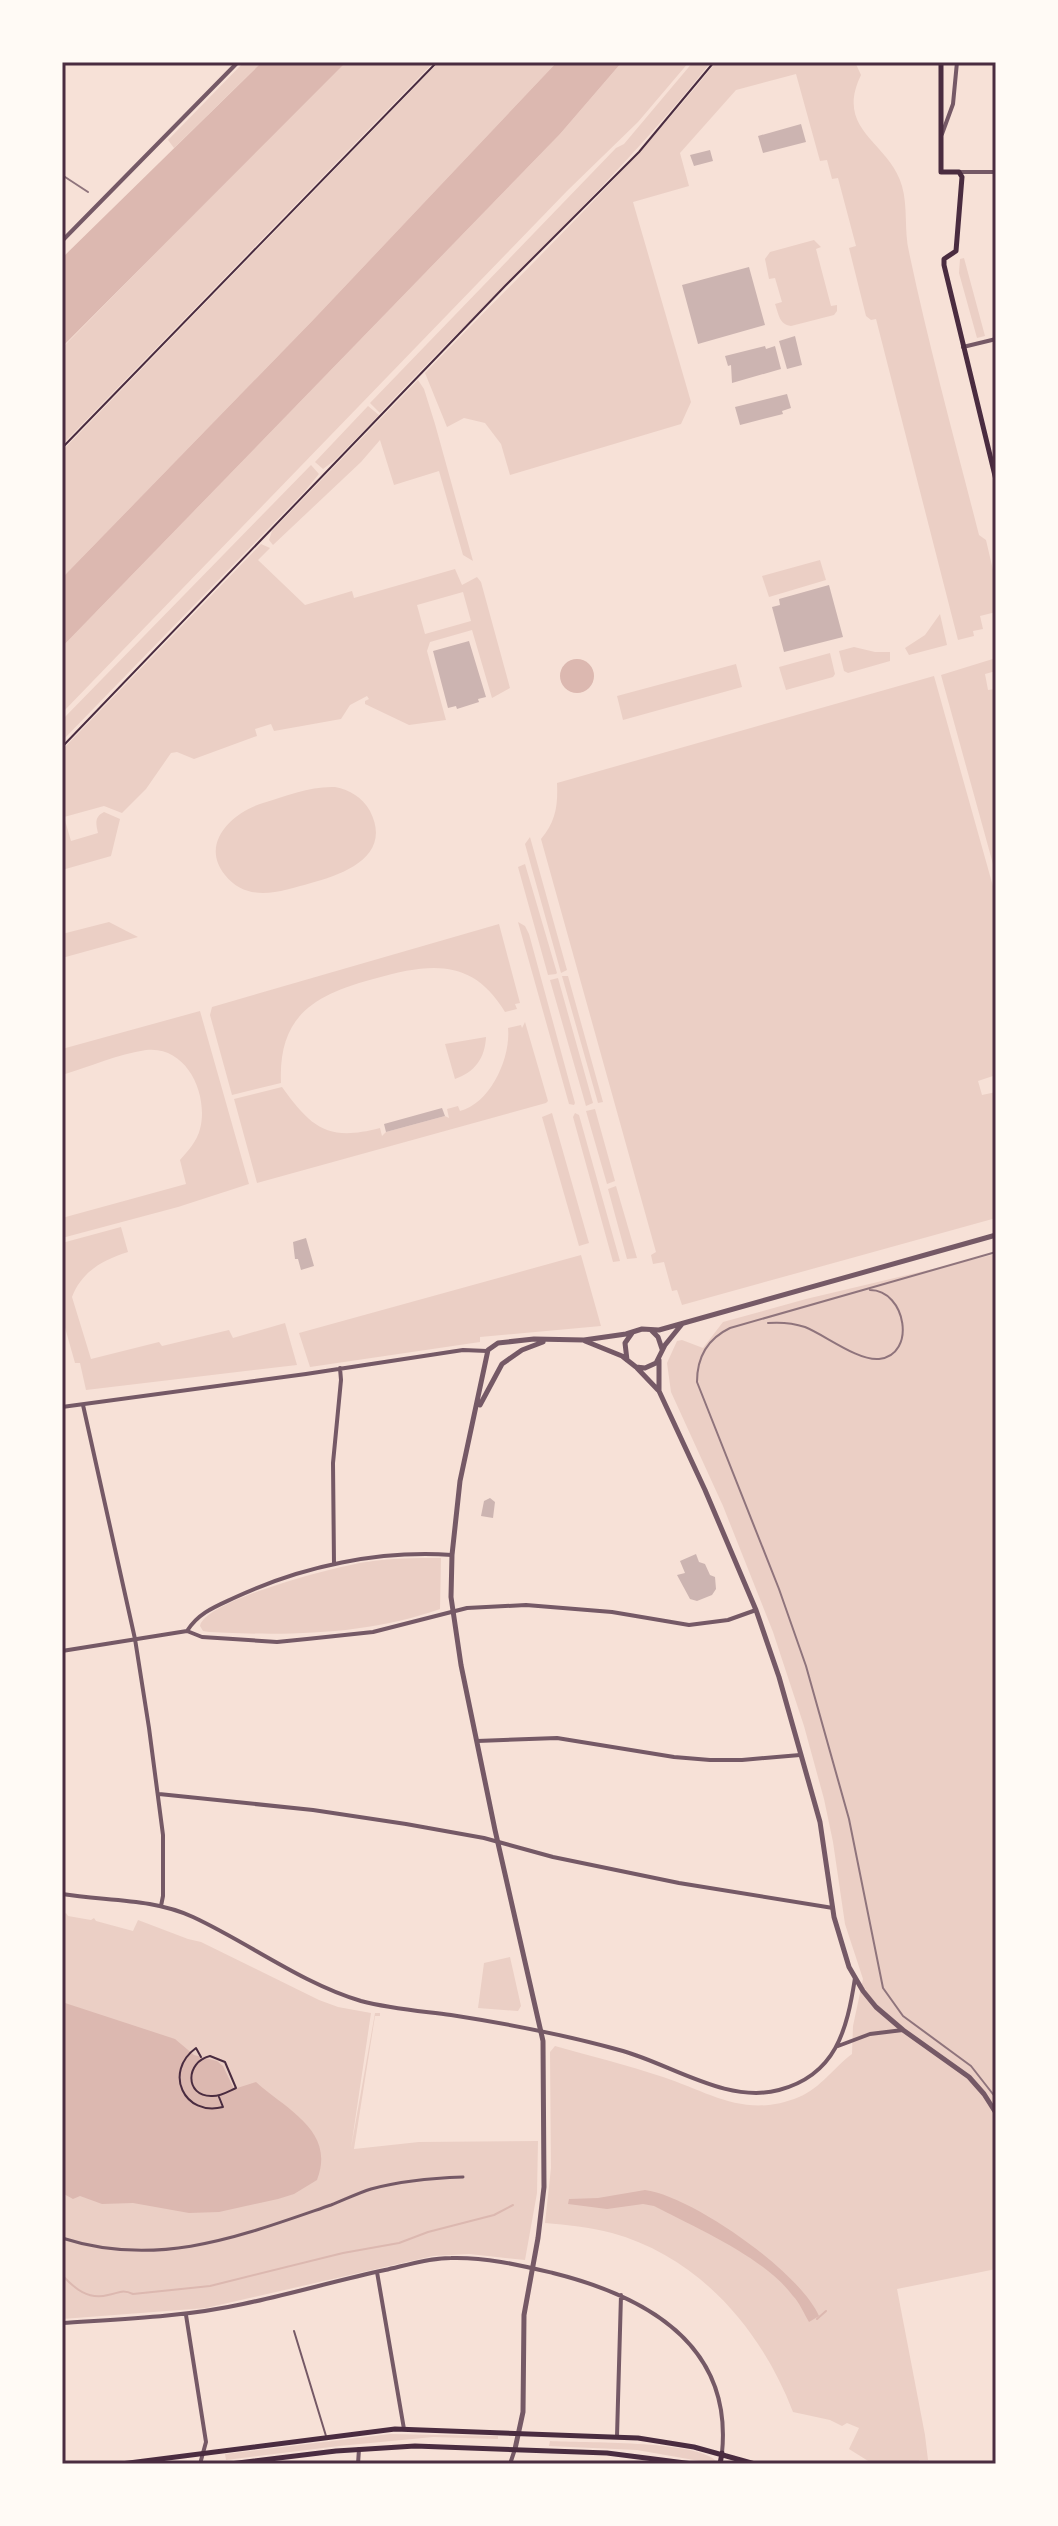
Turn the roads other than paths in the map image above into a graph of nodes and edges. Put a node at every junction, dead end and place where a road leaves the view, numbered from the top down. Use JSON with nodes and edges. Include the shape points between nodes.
{"nodes":[{"id":1,"x":238,"y":62,"type":"edge"},
{"id":2,"x":941,"y":62,"type":"edge"},
{"id":3,"x":957,"y":62,"type":"edge"},
{"id":4,"x":941,"y":104,"type":"junction"},
{"id":5,"x":953,"y":104,"type":"junction"},
{"id":6,"x":941,"y":136,"type":"junction"},
{"id":7,"x":959,"y":172,"type":"junction"},
{"id":8,"x":996,"y":172,"type":"edge"},
{"id":9,"x":62,"y":241,"type":"edge"},
{"id":10,"x":996,"y":339,"type":"edge"},
{"id":11,"x":963,"y":347,"type":"junction"},
{"id":12,"x":996,"y":480,"type":"edge"},
{"id":13,"x":996,"y":1235,"type":"edge"},
{"id":14,"x":684,"y":1323,"type":"junction"},
{"id":15,"x":651,"y":1330,"type":"junction"},
{"id":16,"x":632,"y":1333,"type":"junction"},
{"id":17,"x":584,"y":1340,"type":"junction"},
{"id":18,"x":544,"y":1341,"type":"junction"},
{"id":19,"x":503,"y":1343,"type":"junction"},
{"id":20,"x":662,"y":1350,"type":"junction"},
{"id":21,"x":488,"y":1354,"type":"junction"},
{"id":22,"x":508,"y":1358,"type":"junction"},
{"id":23,"x":628,"y":1360,"type":"junction"},
{"id":24,"x":659,"y":1360,"type":"junction"},
{"id":25,"x":502,"y":1364,"type":"junction"},
{"id":26,"x":636,"y":1367,"type":"junction"},
{"id":27,"x":340,"y":1368,"type":"junction"},
{"id":28,"x":659,"y":1391,"type":"junction"},
{"id":29,"x":83,"y":1405,"type":"junction"},
{"id":30,"x":62,"y":1407,"type":"edge"},
{"id":31,"x":476,"y":1413,"type":"junction"},
{"id":32,"x":452,"y":1555,"type":"junction"},
{"id":33,"x":334,"y":1564,"type":"junction"},
{"id":34,"x":756,"y":1610,"type":"junction"},
{"id":35,"x":452,"y":1611,"type":"junction"},
{"id":36,"x":187,"y":1631,"type":"junction"},
{"id":37,"x":135,"y":1639,"type":"junction"},
{"id":38,"x":62,"y":1651,"type":"edge"},
{"id":39,"x":477,"y":1741,"type":"junction"},
{"id":40,"x":802,"y":1755,"type":"junction"},
{"id":41,"x":159,"y":1794,"type":"junction"},
{"id":42,"x":498,"y":1842,"type":"junction"},
{"id":43,"x":62,"y":1894,"type":"edge"},
{"id":44,"x":161,"y":1906,"type":"junction"},
{"id":45,"x":833,"y":1908,"type":"junction"},
{"id":46,"x":855,"y":1978,"type":"junction"},
{"id":47,"x":903,"y":2030,"type":"junction"},
{"id":48,"x":542,"y":2032,"type":"junction"},
{"id":49,"x":838,"y":2046,"type":"junction"},
{"id":50,"x":996,"y":2113,"type":"edge"},
{"id":51,"x":463,"y":2177,"type":"dead end"},
{"id":52,"x":62,"y":2238,"type":"edge"},
{"id":53,"x":531,"y":2268,"type":"junction"},
{"id":54,"x":377,"y":2272,"type":"junction"},
{"id":55,"x":621,"y":2295,"type":"junction"},
{"id":56,"x":186,"y":2315,"type":"junction"},
{"id":57,"x":62,"y":2323,"type":"edge"},
{"id":58,"x":294,"y":2331,"type":"dead end"},
{"id":59,"x":404,"y":2429,"type":"junction"},
{"id":60,"x":520,"y":2432,"type":"junction"},
{"id":61,"x":326,"y":2436,"type":"junction"},
{"id":62,"x":617,"y":2436,"type":"junction"},
{"id":63,"x":359,"y":2449,"type":"junction"},
{"id":64,"x":515,"y":2449,"type":"junction"},
{"id":65,"x":205,"y":2452,"type":"junction"},
{"id":66,"x":722,"y":2453,"type":"junction"},
{"id":67,"x":660,"y":2461,"type":"edge"},
{"id":68,"x":121,"y":2464,"type":"edge"},
{"id":69,"x":200,"y":2464,"type":"edge"},
{"id":70,"x":230,"y":2464,"type":"edge"},
{"id":71,"x":358,"y":2464,"type":"edge"},
{"id":72,"x":510,"y":2464,"type":"edge"},
{"id":73,"x":693,"y":2464,"type":"edge"},
{"id":74,"x":720,"y":2464,"type":"edge"},
{"id":75,"x":755,"y":2464,"type":"edge"}],
"edges":[{"from":1,"to":9,"type":"street"},
{"from":2,"to":4,"type":"main road"},
{"from":3,"to":5,"type":"street"},
{"from":4,"to":5,"type":"street"},
{"from":4,"to":6,"type":"main road"},
{"from":5,"to":6,"type":"street"},
{"from":6,"to":7,"type":"main road","via":[[941,172]]},
{"from":7,"to":8,"type":"street"},
{"from":7,"to":11,"type":"main road","via":[[956,251],[944,259]]},
{"from":10,"to":11,"type":"street"},
{"from":11,"to":12,"type":"main road"},
{"from":13,"to":14,"type":"street"},
{"from":14,"to":15,"type":"street"},
{"from":14,"to":20,"type":"street"},
{"from":15,"to":16,"type":"street"},
{"from":15,"to":20,"type":"street"},
{"from":16,"to":17,"type":"street"},
{"from":16,"to":23,"type":"street","via":[[624,1349]]},
{"from":17,"to":18,"type":"street"},
{"from":17,"to":23,"type":"street"},
{"from":18,"to":19,"type":"street"},
{"from":18,"to":22,"type":"street"},
{"from":19,"to":21,"type":"street","via":[[494,1344]]},
{"from":19,"to":22,"type":"street"},
{"from":20,"to":24,"type":"street"},
{"from":21,"to":25,"type":"street","via":[[494,1364]]},
{"from":21,"to":27,"type":"street","via":[[463,1350]]},
{"from":21,"to":31,"type":"street"},
{"from":22,"to":25,"type":"street"},
{"from":23,"to":26,"type":"street"},
{"from":24,"to":26,"type":"street"},
{"from":24,"to":28,"type":"street"},
{"from":25,"to":31,"type":"street"},
{"from":26,"to":28,"type":"street"},
{"from":27,"to":29,"type":"street"},
{"from":27,"to":33,"type":"street","via":[[333,1463]]},
{"from":28,"to":34,"type":"street"},
{"from":29,"to":30,"type":"street"},
{"from":29,"to":37,"type":"street"},
{"from":31,"to":32,"type":"street","via":[[460,1481]]},
{"from":32,"to":33,"type":"street","via":[[425,1553]]},
{"from":32,"to":35,"type":"street"},
{"from":33,"to":36,"type":"street","via":[[236,1597],[198,1616]]},
{"from":34,"to":35,"type":"street","via":[[689,1625],[562,1606]]},
{"from":34,"to":40,"type":"street"},
{"from":35,"to":36,"type":"street","via":[[373,1632],[277,1642],[202,1637]]},
{"from":35,"to":39,"type":"street"},
{"from":36,"to":37,"type":"street"},
{"from":37,"to":38,"type":"street"},
{"from":37,"to":41,"type":"street"},
{"from":39,"to":40,"type":"street","via":[[557,1738],[710,1760]]},
{"from":39,"to":42,"type":"street"},
{"from":40,"to":45,"type":"street"},
{"from":41,"to":42,"type":"street","via":[[329,1813]]},
{"from":41,"to":44,"type":"street"},
{"from":42,"to":45,"type":"street","via":[[679,1883]]},
{"from":42,"to":48,"type":"street"},
{"from":43,"to":44,"type":"street"},
{"from":44,"to":48,"type":"street","via":[[359,2000]]},
{"from":45,"to":46,"type":"street"},
{"from":46,"to":47,"type":"street","via":[[876,2007]]},
{"from":46,"to":49,"type":"street"},
{"from":47,"to":49,"type":"street","via":[[870,2034]]},
{"from":47,"to":50,"type":"street","via":[[969,2077]]},
{"from":48,"to":49,"type":"street","via":[[629,2053],[742,2093],[776,2091],[801,2081]]},
{"from":48,"to":53,"type":"street","via":[[544,2187]]},
{"from":51,"to":52,"type":"street","via":[[372,2189],[203,2246],[135,2251]]},
{"from":53,"to":54,"type":"street","via":[[447,2258]]},
{"from":53,"to":55,"type":"street"},
{"from":53,"to":60,"type":"street"},
{"from":54,"to":56,"type":"street"},
{"from":54,"to":59,"type":"street"},
{"from":55,"to":62,"type":"street"},
{"from":55,"to":66,"type":"street","via":[[664,2321],[702,2362],[722,2408]]},
{"from":56,"to":57,"type":"street"},
{"from":56,"to":65,"type":"street"},
{"from":58,"to":61,"type":"lane"},
{"from":59,"to":60,"type":"main road"},
{"from":59,"to":61,"type":"main road"},
{"from":60,"to":62,"type":"main road"},
{"from":60,"to":64,"type":"street"},
{"from":61,"to":65,"type":"main road"},
{"from":62,"to":66,"type":"main road"},
{"from":63,"to":64,"type":"main road"},
{"from":63,"to":70,"type":"main road"},
{"from":63,"to":71,"type":"street"},
{"from":64,"to":67,"type":"main road"},
{"from":64,"to":72,"type":"street"},
{"from":65,"to":68,"type":"main road"},
{"from":65,"to":69,"type":"street"},
{"from":66,"to":74,"type":"main road"},
{"from":66,"to":75,"type":"main road"},
{"from":67,"to":73,"type":"main road"}]}
